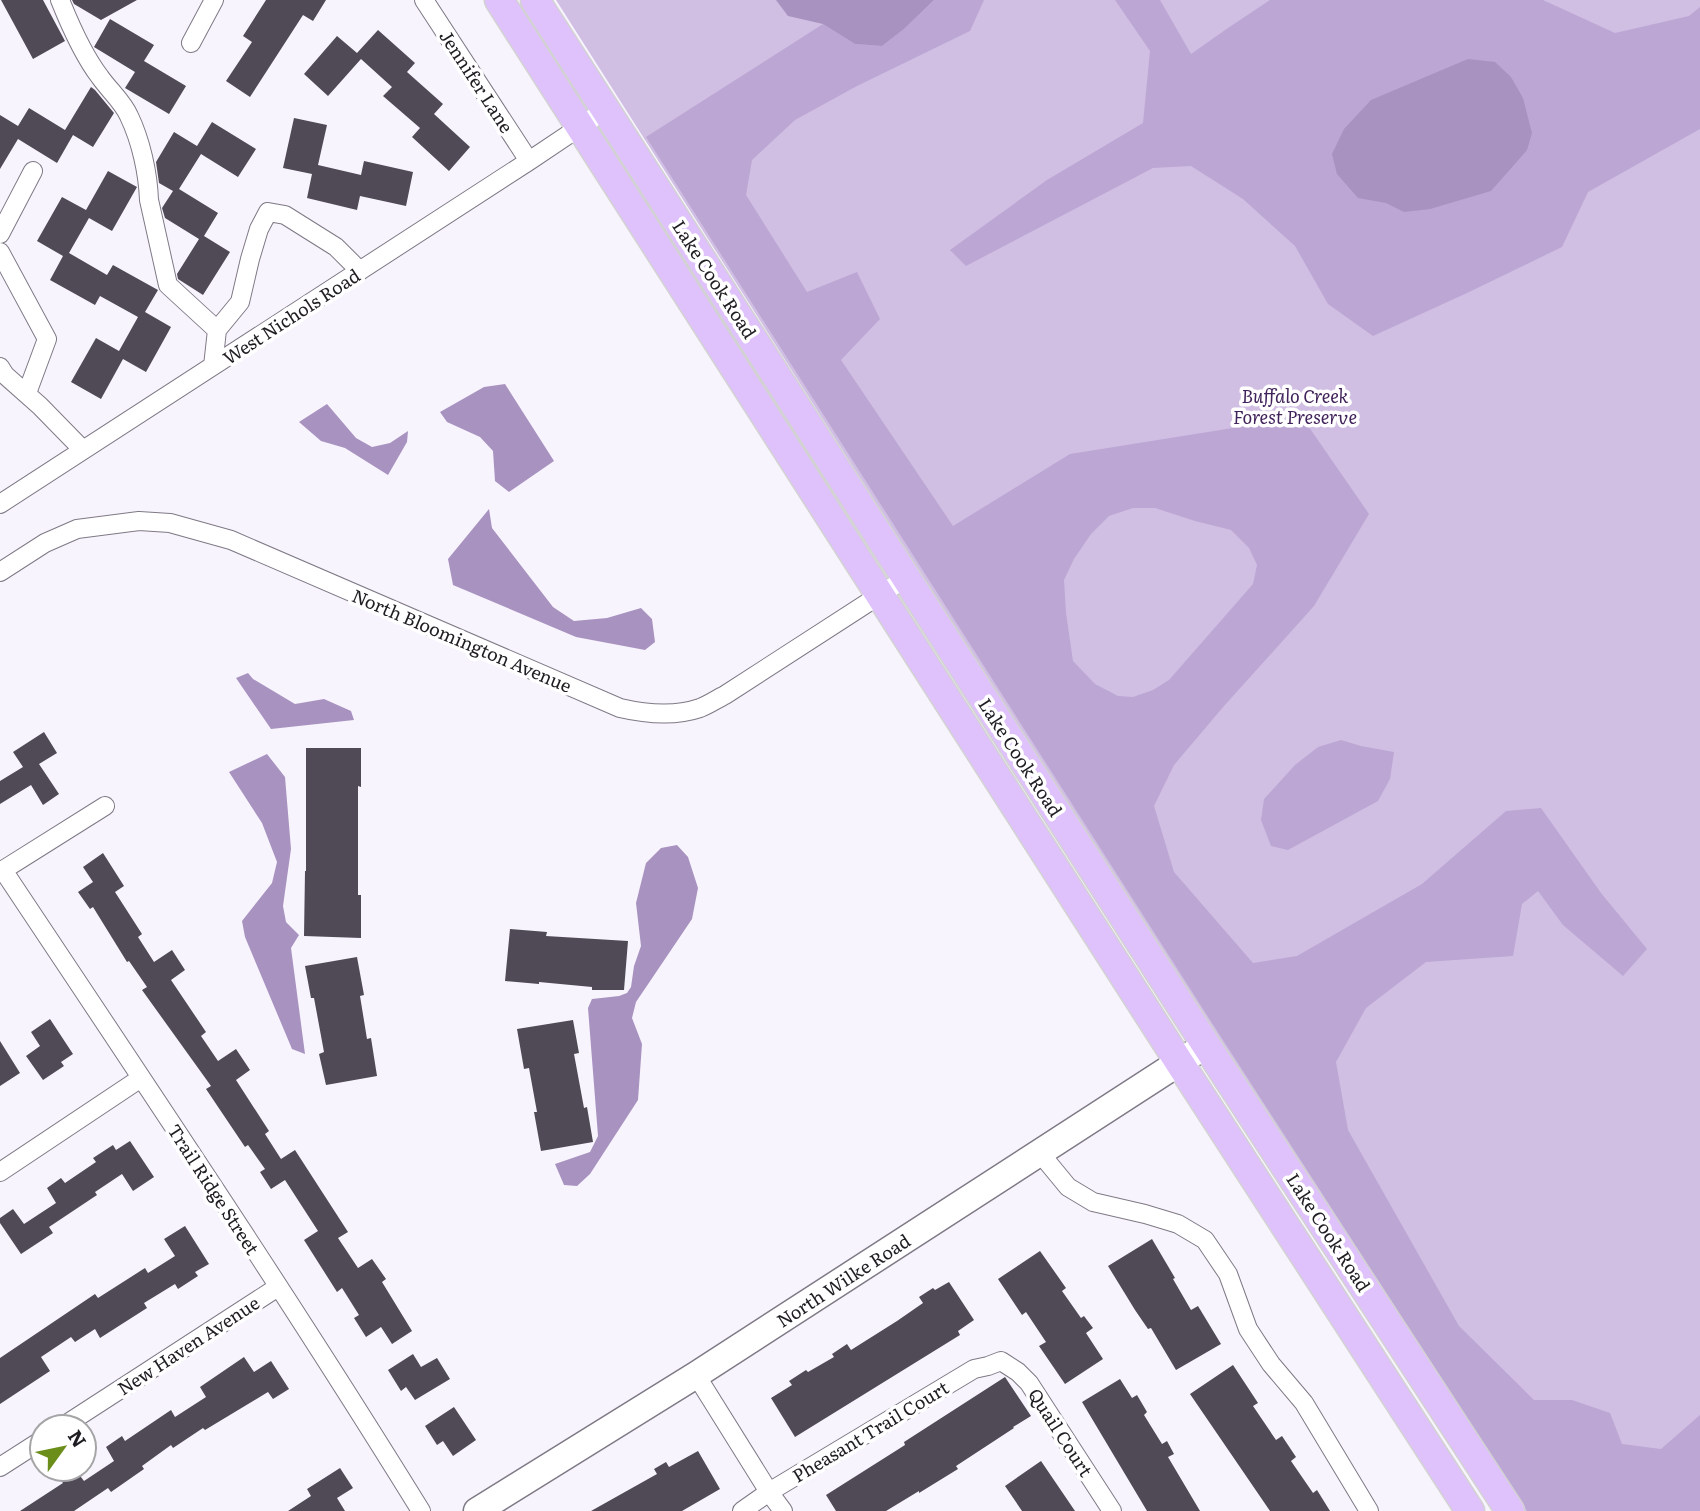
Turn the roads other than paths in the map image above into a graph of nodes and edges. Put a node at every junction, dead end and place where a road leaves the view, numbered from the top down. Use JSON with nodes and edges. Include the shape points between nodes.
{"nodes":[{"id":1,"x":60,"y":0,"type":"edge"},
{"id":2,"x":214,"y":0,"type":"edge"},
{"id":3,"x":424,"y":0,"type":"edge"},
{"id":4,"x":499,"y":0,"type":"edge"},
{"id":5,"x":535,"y":0,"type":"edge"},
{"id":6,"x":191,"y":43,"type":"dead end"},
{"id":7,"x":605,"y":110,"type":"junction"},
{"id":8,"x":581,"y":127,"type":"junction"},
{"id":9,"x":529,"y":161,"type":"junction"},
{"id":10,"x":33,"y":171,"type":"dead end"},
{"id":11,"x":0,"y":234,"type":"edge"},
{"id":12,"x":0,"y":252,"type":"edge"},
{"id":13,"x":360,"y":271,"type":"junction"},
{"id":14,"x":217,"y":330,"type":"junction"},
{"id":15,"x":213,"y":366,"type":"junction"},
{"id":16,"x":0,"y":367,"type":"edge"},
{"id":17,"x":27,"y":393,"type":"junction"},
{"id":18,"x":83,"y":450,"type":"junction"},
{"id":19,"x":0,"y":504,"type":"edge"},
{"id":20,"x":0,"y":572,"type":"edge"},
{"id":21,"x":906,"y":578,"type":"junction"},
{"id":22,"x":880,"y":595,"type":"junction"},
{"id":23,"x":106,"y":806,"type":"dead end"},
{"id":24,"x":2,"y":871,"type":"edge"},
{"id":25,"x":1206,"y":1045,"type":"junction"},
{"id":26,"x":1179,"y":1062,"type":"junction"},
{"id":27,"x":141,"y":1079,"type":"junction"},
{"id":28,"x":1040,"y":1153,"type":"junction"},
{"id":29,"x":0,"y":1172,"type":"edge"},
{"id":30,"x":278,"y":1287,"type":"junction"},
{"id":31,"x":1001,"y":1360,"type":"joint"},
{"id":32,"x":696,"y":1375,"type":"junction"},
{"id":33,"x":84,"y":1413,"type":"edge"},
{"id":34,"x":28,"y":1449,"type":"edge"},
{"id":35,"x":0,"y":1467,"type":"edge"},
{"id":36,"x":769,"y":1492,"type":"junction"},
{"id":37,"x":421,"y":1511,"type":"edge"},
{"id":38,"x":477,"y":1511,"type":"edge"},
{"id":39,"x":742,"y":1511,"type":"edge"},
{"id":40,"x":783,"y":1511,"type":"edge"},
{"id":41,"x":1112,"y":1511,"type":"edge"},
{"id":42,"x":1369,"y":1511,"type":"edge"},
{"id":43,"x":1470,"y":1511,"type":"edge"},
{"id":44,"x":1510,"y":1511,"type":"edge"}],
"edges":[{"from":1,"to":14,"type":"street","via":[[98,75],[128,113],[139,142],[168,285]]},
{"from":2,"to":6,"type":"street"},
{"from":3,"to":9,"type":"street","name":"Jennifer Lane"},
{"from":4,"to":8,"type":"main road","name":"Lake Cook Road"},
{"from":5,"to":7,"type":"main road","name":"Lake Cook Road"},
{"from":7,"to":8,"type":"street","name":"West Nichols Road"},
{"from":7,"to":21,"type":"main road","name":"Lake Cook Road"},
{"from":8,"to":9,"type":"street","name":"West Nichols Road"},
{"from":8,"to":22,"type":"main road","name":"Lake Cook Road"},
{"from":9,"to":13,"type":"street","name":"West Nichols Road"},
{"from":10,"to":11,"type":"street"},
{"from":12,"to":17,"type":"street","via":[[47,339]]},
{"from":13,"to":14,"type":"street","via":[[336,247],[285,215],[268,212],[259,229],[240,302]]},
{"from":13,"to":15,"type":"street","name":"West Nichols Road"},
{"from":14,"to":15,"type":"street"},
{"from":15,"to":18,"type":"street","name":"West Nichols Road"},
{"from":16,"to":17,"type":"street"},
{"from":17,"to":18,"type":"street"},
{"from":18,"to":19,"type":"street","name":"West Nichols Road"},
{"from":20,"to":22,"type":"street","name":"North Bloomington Avenue","via":[[77,529],[139,521],[170,523],[231,540],[620,708],[664,714],[699,708],[725,695]]},
{"from":21,"to":22,"type":"street","name":"North Bloomington Avenue"},
{"from":21,"to":25,"type":"main road","name":"Lake Cook Road"},
{"from":22,"to":26,"type":"main road","name":"Lake Cook Road"},
{"from":23,"to":24,"type":"street"},
{"from":24,"to":27,"type":"street","name":"Trail Ridge Street"},
{"from":25,"to":26,"type":"street","name":"North Wilke Road"},
{"from":25,"to":44,"type":"main road","name":"Lake Cook Road"},
{"from":26,"to":28,"type":"street","name":"North Wilke Road"},
{"from":26,"to":43,"type":"main road","name":"Lake Cook Road"},
{"from":27,"to":29,"type":"street"},
{"from":27,"to":30,"type":"street","name":"Trail Ridge Street"},
{"from":28,"to":32,"type":"street","name":"North Wilke Road"},
{"from":28,"to":42,"type":"street","via":[[1068,1187],[1093,1202],[1178,1224],[1205,1240],[1228,1274],[1248,1329],[1304,1404]]},
{"from":30,"to":33,"type":"street","name":"New Haven Avenue"},
{"from":30,"to":37,"type":"street","name":"Trail Ridge Street"},
{"from":31,"to":36,"type":"street","name":"Pheasant Trail Court","via":[[974,1369]]},
{"from":31,"to":41,"type":"street","name":"Quail Court","via":[[1029,1382]]},
{"from":32,"to":36,"type":"street"},
{"from":32,"to":38,"type":"street","name":"North Wilke Road"},
{"from":34,"to":35,"type":"street"},
{"from":36,"to":39,"type":"street","name":"Pheasant Trail Court"},
{"from":36,"to":40,"type":"street"}]}
